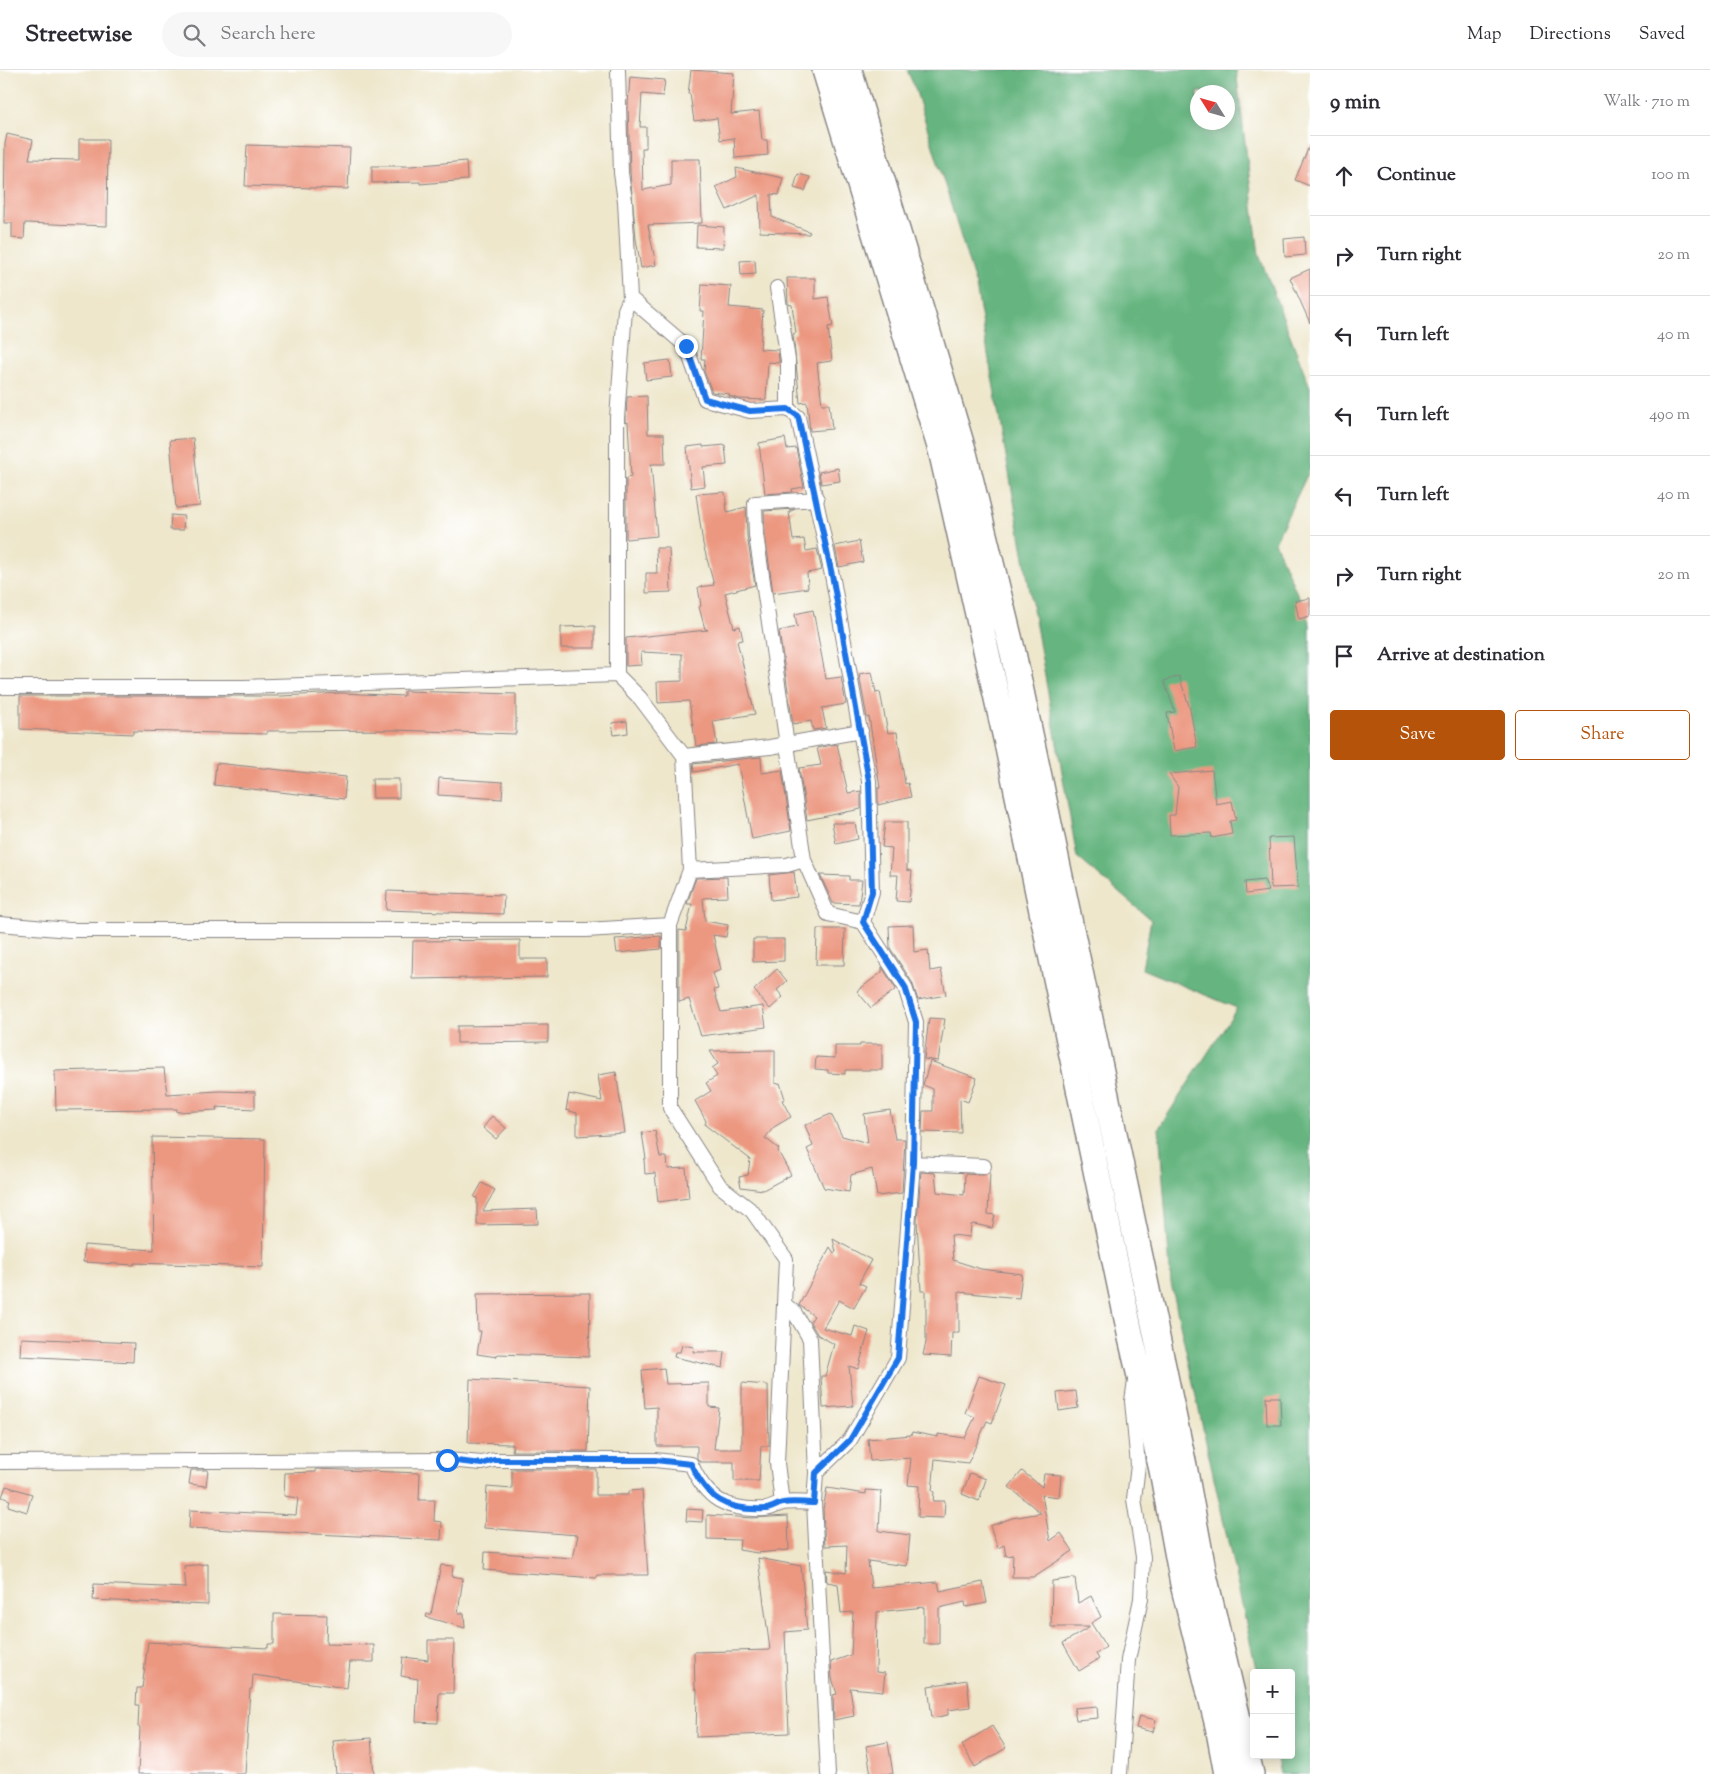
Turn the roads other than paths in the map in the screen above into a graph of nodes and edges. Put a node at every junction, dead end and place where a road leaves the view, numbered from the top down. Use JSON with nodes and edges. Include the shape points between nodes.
{"nodes":[{"id":1,"x":618,"y":70,"type":"edge"},
{"id":2,"x":825,"y":70,"type":"edge"},
{"id":3,"x":849,"y":70,"type":"edge"},
{"id":4,"x":777,"y":288,"type":"dead end"},
{"id":5,"x":630,"y":298,"type":"junction"},
{"id":6,"x":788,"y":409,"type":"junction"},
{"id":7,"x":817,"y":499,"type":"junction"},
{"id":8,"x":617,"y":675,"type":"junction"},
{"id":9,"x":0,"y":687,"type":"edge"},
{"id":10,"x":861,"y":730,"type":"junction"},
{"id":11,"x":786,"y":742,"type":"junction"},
{"id":12,"x":684,"y":756,"type":"junction"},
{"id":13,"x":804,"y":860,"type":"junction"},
{"id":14,"x":690,"y":870,"type":"junction"},
{"id":15,"x":863,"y":922,"type":"junction"},
{"id":16,"x":0,"y":924,"type":"edge"},
{"id":17,"x":670,"y":925,"type":"junction"},
{"id":18,"x":913,"y":1163,"type":"junction"},
{"id":19,"x":984,"y":1166,"type":"dead end"},
{"id":20,"x":784,"y":1304,"type":"junction"},
{"id":21,"x":1138,"y":1368,"type":"junction"},
{"id":22,"x":0,"y":1462,"type":"edge"},
{"id":23,"x":816,"y":1473,"type":"junction"},
{"id":24,"x":782,"y":1503,"type":"junction"},
{"id":25,"x":814,"y":1503,"type":"junction"},
{"id":26,"x":828,"y":1774,"type":"edge"},
{"id":27,"x":1120,"y":1774,"type":"edge"},
{"id":28,"x":1227,"y":1774,"type":"edge"},
{"id":29,"x":1251,"y":1774,"type":"edge"}],
"edges":[{"from":1,"to":5,"type":"street"},
{"from":2,"to":21,"type":"highway","via":[[943,459],[1007,742]]},
{"from":3,"to":29,"type":"highway","via":[[964,453],[1013,653],[1184,1466],[1204,1575]]},
{"from":4,"to":6,"type":"street","via":[[788,360]]},
{"from":5,"to":6,"type":"street","via":[[686,346],[705,399],[750,411]]},
{"from":5,"to":8,"type":"street","via":[[625,310],[617,418]]},
{"from":6,"to":7,"type":"street","via":[[798,416]]},
{"from":7,"to":10,"type":"street"},
{"from":7,"to":11,"type":"street","via":[[755,503],[756,535]]},
{"from":8,"to":9,"type":"street","via":[[243,687]]},
{"from":8,"to":12,"type":"street","via":[[640,698]]},
{"from":10,"to":11,"type":"street"},
{"from":10,"to":15,"type":"street","via":[[869,781],[872,892]]},
{"from":11,"to":12,"type":"street","via":[[770,747]]},
{"from":11,"to":13,"type":"street"},
{"from":12,"to":14,"type":"street"},
{"from":13,"to":14,"type":"street","via":[[787,865]]},
{"from":13,"to":15,"type":"street","via":[[828,914]]},
{"from":14,"to":17,"type":"street"},
{"from":15,"to":18,"type":"street","via":[[905,987],[916,1022]]},
{"from":16,"to":17,"type":"street","via":[[69,930],[576,930]]},
{"from":17,"to":20,"type":"street","via":[[670,1108],[720,1186],[752,1210],[786,1259]]},
{"from":18,"to":19,"type":"street"},
{"from":18,"to":23,"type":"street","via":[[898,1358],[850,1440]]},
{"from":20,"to":23,"type":"street","via":[[794,1312],[810,1339]]},
{"from":20,"to":24,"type":"street","via":[[777,1463]]},
{"from":21,"to":27,"type":"street","via":[[1132,1401],[1138,1465],[1134,1499],[1143,1557],[1141,1599],[1128,1660]]},
{"from":21,"to":28,"type":"highway"},
{"from":22,"to":24,"type":"street","via":[[447,1460],[482,1464],[494,1460],[655,1460],[691,1464],[711,1496],[728,1506],[766,1509]]},
{"from":23,"to":25,"type":"street"},
{"from":24,"to":25,"type":"street"},
{"from":25,"to":26,"type":"street"}]}
